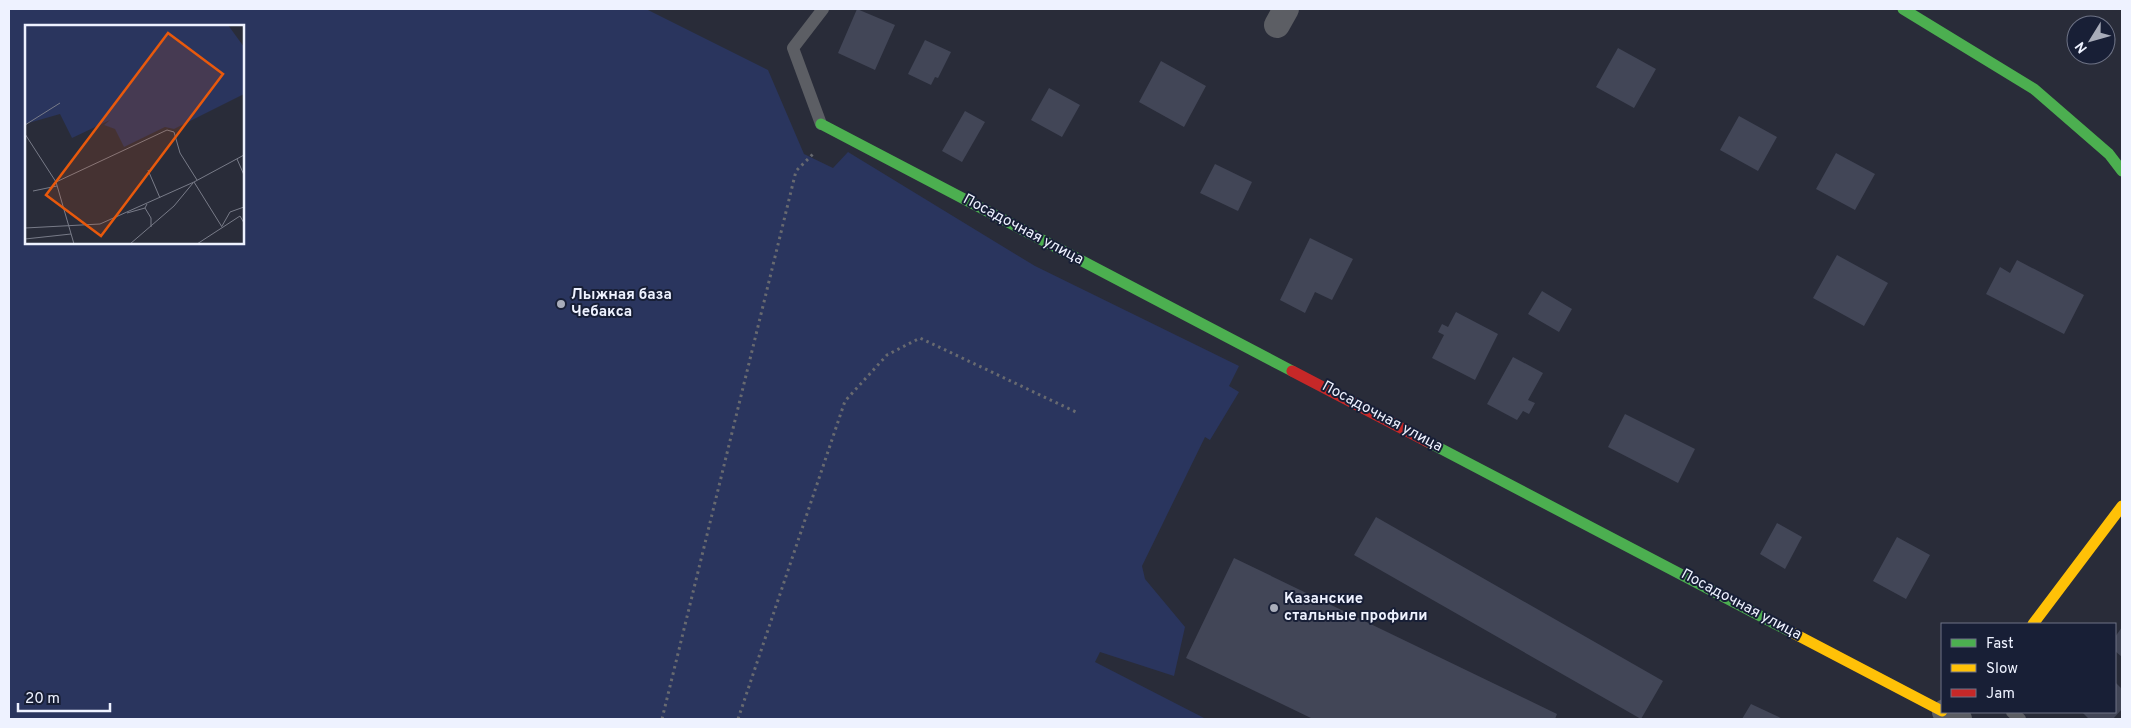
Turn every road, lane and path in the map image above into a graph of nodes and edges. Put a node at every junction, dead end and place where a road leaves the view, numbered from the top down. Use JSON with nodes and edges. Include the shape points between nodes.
{"nodes":[{"id":1,"x":823,"y":9,"type":"edge"},
{"id":2,"x":1903,"y":9,"type":"edge"},
{"id":3,"x":821,"y":124,"type":"joint"},
{"id":4,"x":836,"y":132,"type":"junction"},
{"id":5,"x":2122,"y":170,"type":"edge"},
{"id":6,"x":1078,"y":413,"type":"dead end"},
{"id":7,"x":2122,"y":506,"type":"edge"},
{"id":8,"x":2034,"y":623,"type":"edge"},
{"id":9,"x":1941,"y":710,"type":"edge"},
{"id":10,"x":1947,"y":713,"type":"edge"},
{"id":11,"x":662,"y":719,"type":"edge"},
{"id":12,"x":738,"y":719,"type":"edge"},
{"id":13,"x":1960,"y":719,"type":"edge"}],
"edges":[{"from":1,"to":3,"type":"lane","via":[[793,48]]},
{"from":2,"to":5,"type":"street","via":[[2034,89],[2109,154]]},
{"from":3,"to":4,"type":"street","name":"Посадочная улица"},
{"from":4,"to":9,"type":"street","name":"Посадочная улица"},
{"from":4,"to":11,"type":"path","via":[[796,171]]},
{"from":6,"to":12,"type":"path","via":[[920,338],[887,355],[845,401]]},
{"from":7,"to":8,"type":"street"},
{"from":10,"to":13,"type":"street","name":"Посадочная улица"}]}
